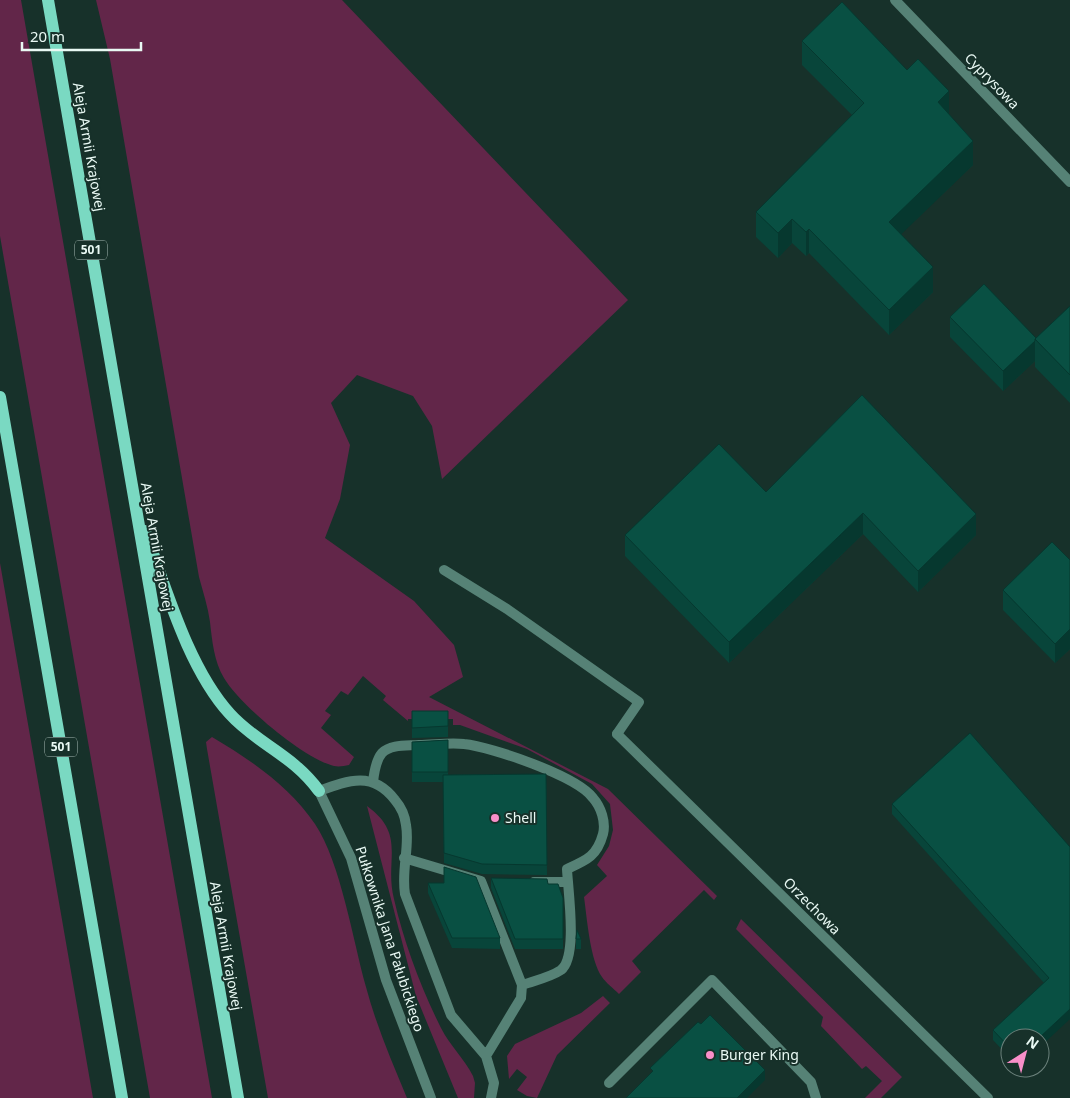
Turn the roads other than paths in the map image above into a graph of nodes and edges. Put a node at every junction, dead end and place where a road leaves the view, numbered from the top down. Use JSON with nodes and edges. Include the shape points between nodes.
{"nodes":[{"id":1,"x":48,"y":0,"type":"edge"},
{"id":2,"x":894,"y":0,"type":"edge"},
{"id":3,"x":1070,"y":182,"type":"edge"},
{"id":4,"x":0,"y":397,"type":"edge"},
{"id":5,"x":133,"y":500,"type":"junction"},
{"id":6,"x":444,"y":570,"type":"dead end"},
{"id":7,"x":373,"y":782,"type":"junction"},
{"id":8,"x":319,"y":791,"type":"junction"},
{"id":9,"x":404,"y":858,"type":"junction"},
{"id":10,"x":520,"y":882,"type":"edge"},
{"id":11,"x":568,"y":882,"type":"junction"},
{"id":12,"x":522,"y":985,"type":"junction"},
{"id":13,"x":486,"y":1056,"type":"junction"},
{"id":14,"x":609,"y":1083,"type":"dead end"},
{"id":15,"x":122,"y":1098,"type":"edge"},
{"id":16,"x":238,"y":1098,"type":"edge"},
{"id":17,"x":430,"y":1098,"type":"edge"},
{"id":18,"x":491,"y":1098,"type":"edge"},
{"id":19,"x":816,"y":1098,"type":"edge"},
{"id":20,"x":988,"y":1098,"type":"edge"}],
"edges":[{"from":1,"to":5,"type":"main road","name":"Aleja Armii Krajowej","number":"501"},
{"from":2,"to":3,"type":"street","name":"Cyprysowa"},
{"from":4,"to":15,"type":"main road","number":"501"},
{"from":5,"to":8,"type":"main road","via":[[192,654],[211,690],[232,716],[291,760]]},
{"from":5,"to":16,"type":"main road","name":"Aleja Armii Krajowej","number":"501"},
{"from":6,"to":20,"type":"street","name":"Orzechowa","via":[[508,609],[639,702],[617,734]]},
{"from":7,"to":8,"type":"street","via":[[359,780]]},
{"from":7,"to":9,"type":"street","via":[[389,792],[401,808],[406,824]]},
{"from":7,"to":11,"type":"street","via":[[382,753],[395,746],[465,744],[528,762],[575,783],[593,797],[602,813],[604,830],[600,845],[589,860],[567,869]]},
{"from":8,"to":17,"type":"street","name":"Pułkownika Jana Pałubickiego","via":[[351,858],[386,980]]},
{"from":9,"to":12,"type":"street","via":[[486,881]]},
{"from":9,"to":13,"type":"street","via":[[402,877],[405,894],[451,1015]]},
{"from":10,"to":11,"type":"street"},
{"from":11,"to":12,"type":"street","via":[[570,960],[561,970]]},
{"from":12,"to":13,"type":"street","via":[[522,998]]},
{"from":13,"to":18,"type":"street","via":[[494,1083]]},
{"from":14,"to":19,"type":"street","via":[[712,980],[811,1082]]}]}
